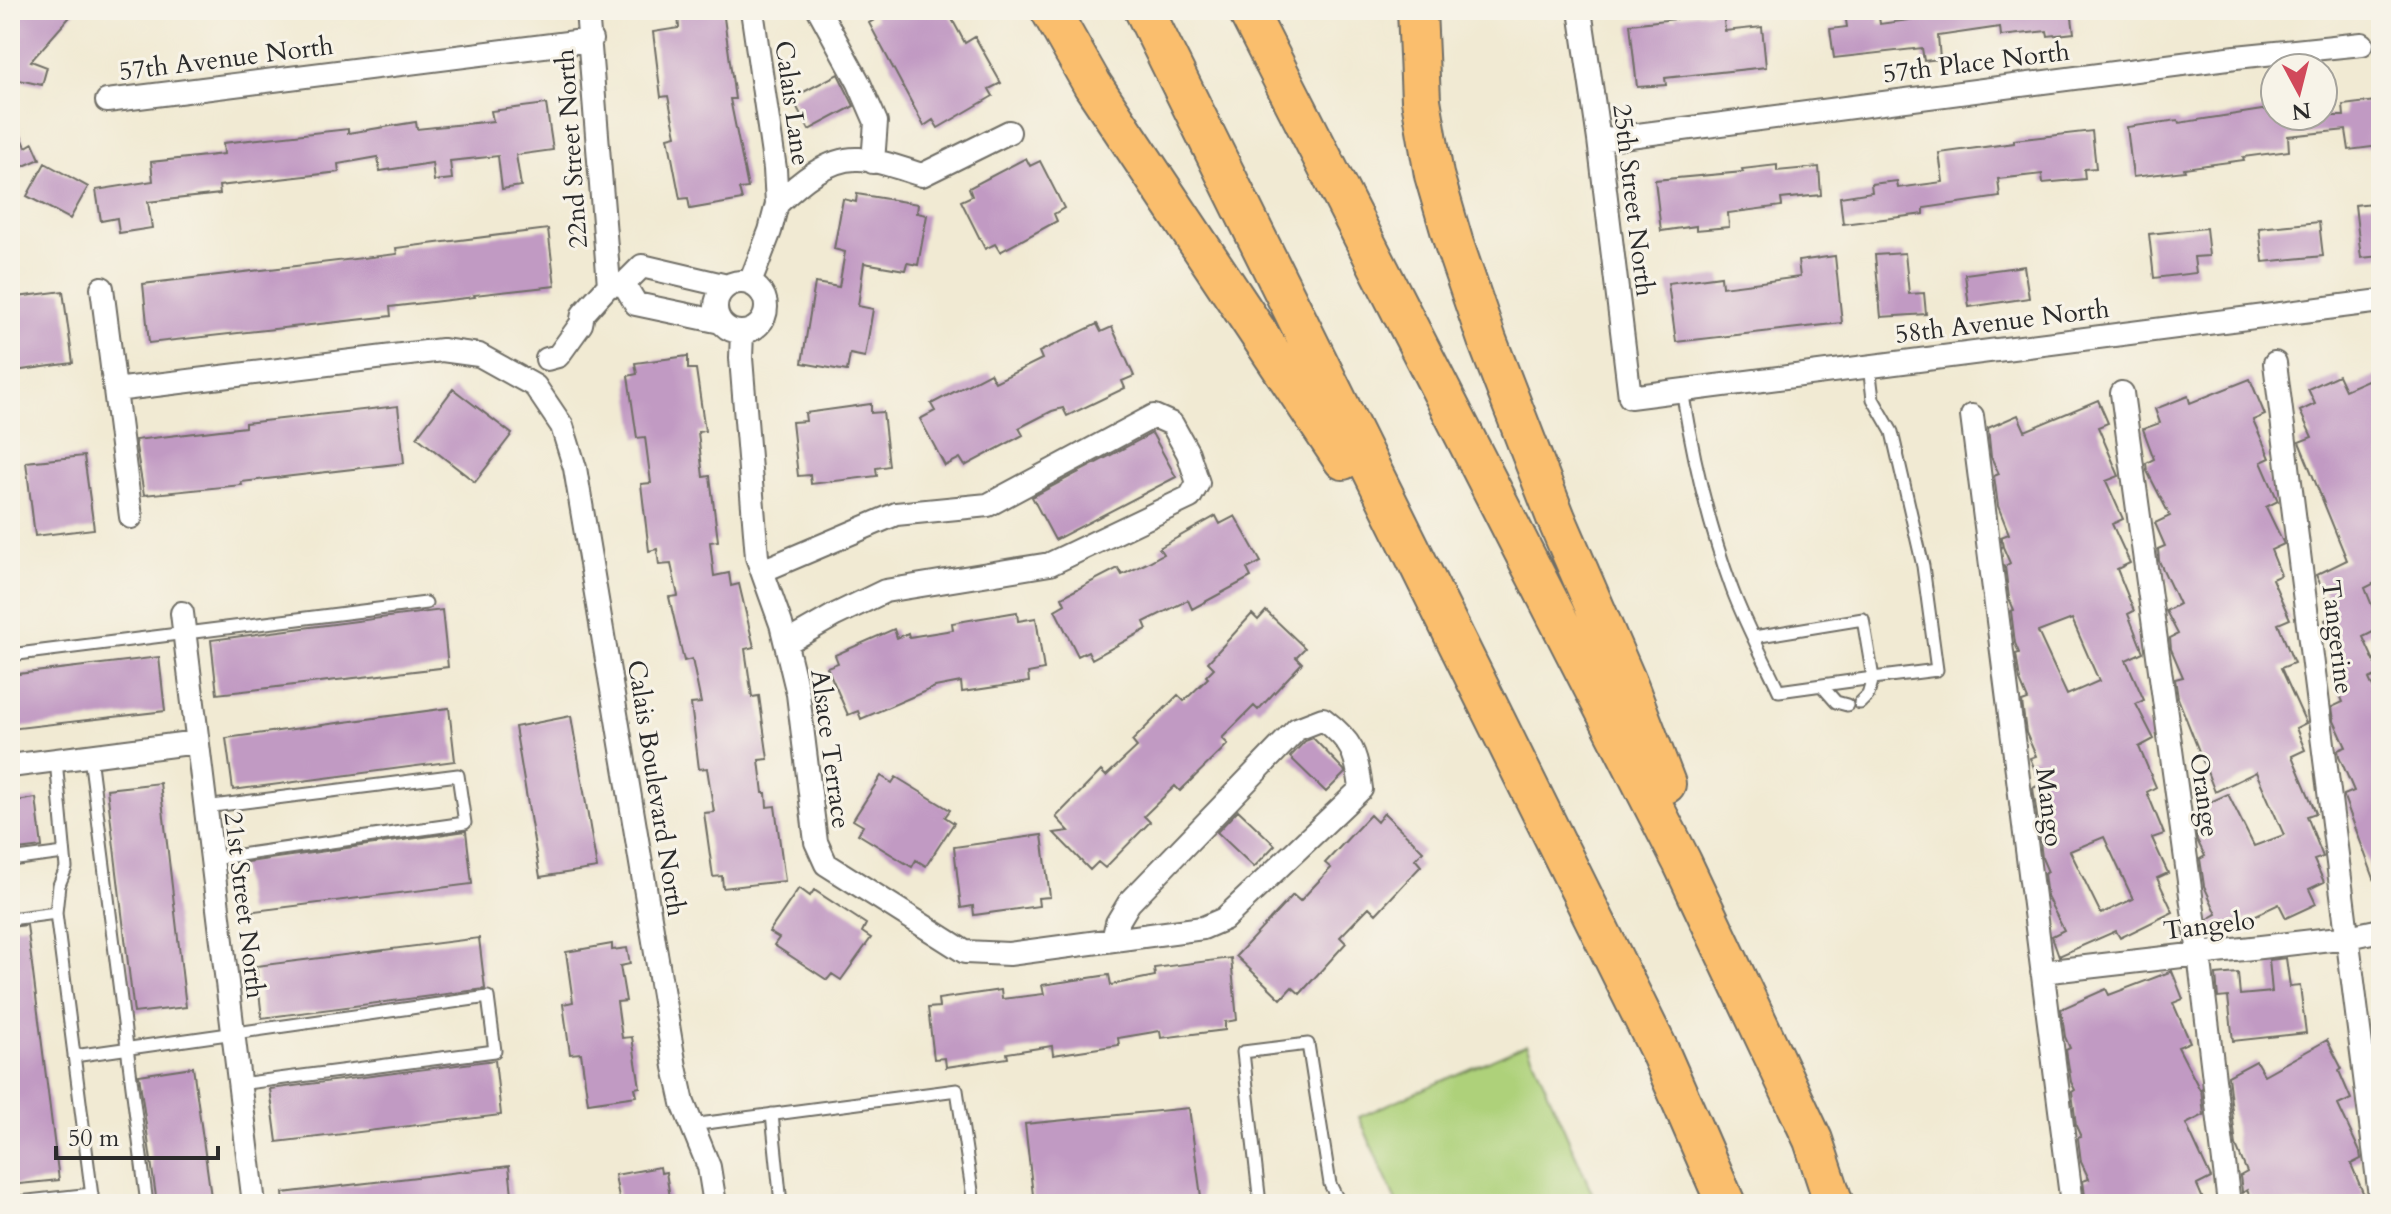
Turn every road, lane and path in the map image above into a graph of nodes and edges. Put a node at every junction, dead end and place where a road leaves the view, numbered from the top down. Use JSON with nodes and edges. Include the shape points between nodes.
{"nodes":[{"id":1,"x":587,"y":10,"type":"edge"},
{"id":2,"x":752,"y":10,"type":"edge"},
{"id":3,"x":819,"y":10,"type":"edge"},
{"id":4,"x":1050,"y":10,"type":"edge"},
{"id":5,"x":1144,"y":10,"type":"edge"},
{"id":6,"x":1247,"y":10,"type":"edge"},
{"id":7,"x":1417,"y":10,"type":"edge"},
{"id":8,"x":1580,"y":10,"type":"edge"},
{"id":9,"x":591,"y":40,"type":"junction"},
{"id":10,"x":2362,"y":44,"type":"dead end"},
{"id":11,"x":107,"y":101,"type":"dead end"},
{"id":12,"x":1009,"y":132,"type":"dead end"},
{"id":13,"x":1599,"y":140,"type":"junction"},
{"id":14,"x":873,"y":162,"type":"junction"},
{"id":15,"x":777,"y":204,"type":"junction"},
{"id":16,"x":750,"y":283,"type":"junction"},
{"id":17,"x":616,"y":284,"type":"junction"},
{"id":18,"x":727,"y":286,"type":"junction"},
{"id":19,"x":102,"y":288,"type":"dead end"},
{"id":20,"x":2381,"y":301,"type":"edge"},
{"id":21,"x":721,"y":322,"type":"junction"},
{"id":22,"x":742,"y":332,"type":"junction"},
{"id":23,"x":2275,"y":363,"type":"dead end"},
{"id":24,"x":1869,"y":366,"type":"junction"},
{"id":25,"x":535,"y":386,"type":"junction"},
{"id":26,"x":115,"y":390,"type":"junction"},
{"id":27,"x":1682,"y":390,"type":"junction"},
{"id":28,"x":2122,"y":393,"type":"dead end"},
{"id":29,"x":1630,"y":397,"type":"joint"},
{"id":30,"x":1972,"y":416,"type":"dead end"},
{"id":31,"x":131,"y":517,"type":"dead end"},
{"id":32,"x":762,"y":571,"type":"junction"},
{"id":33,"x":426,"y":603,"type":"dead end"},
{"id":34,"x":183,"y":623,"type":"junction"},
{"id":35,"x":1450,"y":631,"type":"junction"},
{"id":36,"x":1754,"y":637,"type":"junction"},
{"id":37,"x":786,"y":643,"type":"junction"},
{"id":38,"x":10,"y":655,"type":"edge"},
{"id":39,"x":1873,"y":678,"type":"junction"},
{"id":40,"x":1822,"y":686,"type":"junction"},
{"id":41,"x":1860,"y":703,"type":"dead end"},
{"id":42,"x":1847,"y":705,"type":"dead end"},
{"id":43,"x":197,"y":742,"type":"junction"},
{"id":44,"x":90,"y":756,"type":"junction"},
{"id":45,"x":56,"y":760,"type":"junction"},
{"id":46,"x":10,"y":766,"type":"edge"},
{"id":47,"x":205,"y":807,"type":"junction"},
{"id":48,"x":64,"y":853,"type":"junction"},
{"id":49,"x":211,"y":859,"type":"junction"},
{"id":50,"x":10,"y":860,"type":"edge"},
{"id":51,"x":1682,"y":862,"type":"junction"},
{"id":52,"x":56,"y":913,"type":"junction"},
{"id":53,"x":10,"y":919,"type":"edge"},
{"id":54,"x":2381,"y":930,"type":"edge"},
{"id":55,"x":2348,"y":937,"type":"junction"},
{"id":56,"x":1113,"y":940,"type":"junction"},
{"id":57,"x":2199,"y":954,"type":"junction"},
{"id":58,"x":2042,"y":972,"type":"junction"},
{"id":59,"x":233,"y":1033,"type":"junction"},
{"id":60,"x":127,"y":1048,"type":"junction"},
{"id":61,"x":74,"y":1056,"type":"junction"},
{"id":62,"x":239,"y":1084,"type":"junction"},
{"id":63,"x":772,"y":1114,"type":"junction"},
{"id":64,"x":691,"y":1125,"type":"junction"},
{"id":65,"x":1330,"y":1184,"type":"junction"},
{"id":66,"x":92,"y":1199,"type":"edge"},
{"id":67,"x":10,"y":1203,"type":"edge"},
{"id":68,"x":147,"y":1204,"type":"edge"},
{"id":69,"x":254,"y":1204,"type":"edge"},
{"id":70,"x":715,"y":1204,"type":"edge"},
{"id":71,"x":781,"y":1204,"type":"edge"},
{"id":72,"x":974,"y":1204,"type":"edge"},
{"id":73,"x":1260,"y":1204,"type":"edge"},
{"id":74,"x":1332,"y":1204,"type":"edge"},
{"id":75,"x":1340,"y":1204,"type":"edge"},
{"id":76,"x":1726,"y":1204,"type":"edge"},
{"id":77,"x":1834,"y":1204,"type":"edge"},
{"id":78,"x":2072,"y":1204,"type":"edge"},
{"id":79,"x":2229,"y":1204,"type":"edge"},
{"id":80,"x":2381,"y":1204,"type":"edge"}],
"edges":[{"from":1,"to":9,"type":"street","name":"22nd Street North"},
{"from":2,"to":15,"type":"street","name":"Calais Lane"},
{"from":3,"to":14,"type":"street","name":"Calais Lane","via":[[876,122]]},
{"from":4,"to":35,"type":"highway","via":[[1092,84],[1357,480]]},
{"from":5,"to":35,"type":"highway"},
{"from":6,"to":51,"type":"highway"},
{"from":7,"to":51,"type":"highway","via":[[1421,100],[1434,175],[1454,244],[1556,518],[1665,777]]},
{"from":8,"to":13,"type":"street","name":"25th Street North"},
{"from":9,"to":11,"type":"street","name":"57th Avenue North"},
{"from":9,"to":17,"type":"street","name":"22nd Street North"},
{"from":10,"to":13,"type":"street","name":"57th Place North"},
{"from":12,"to":14,"type":"street","name":"Calais Lane","via":[[922,175]]},
{"from":13,"to":29,"type":"street","name":"25th Street North"},
{"from":14,"to":15,"type":"street","name":"Calais Lane","via":[[858,158],[829,166]]},
{"from":15,"to":16,"type":"street","name":"Calais Lane"},
{"from":16,"to":18,"type":"street"},
{"from":16,"to":22,"type":"street","via":[[763,295],[766,312],[758,326]]},
{"from":17,"to":18,"type":"street","via":[[642,266]]},
{"from":17,"to":21,"type":"street","via":[[636,304]]},
{"from":17,"to":25,"type":"street","via":[[583,314],[558,356],[547,359]]},
{"from":18,"to":21,"type":"street","via":[[717,299]]},
{"from":19,"to":26,"type":"street"},
{"from":20,"to":24,"type":"street","name":"58th Avenue North"},
{"from":21,"to":22,"type":"street"},
{"from":22,"to":32,"type":"street","name":"Alsace Terrace","via":[[754,530]]},
{"from":23,"to":55,"type":"street","name":"Tangerine"},
{"from":24,"to":27,"type":"street","name":"58th Avenue North"},
{"from":24,"to":39,"type":"lane","via":[[1873,399],[1892,432],[1923,566],[1937,670]]},
{"from":25,"to":26,"type":"street","name":"Calais Boulevard North","via":[[479,355],[442,350]]},
{"from":25,"to":64,"type":"street","name":"Calais Boulevard North","via":[[562,426],[575,468],[664,1007]]},
{"from":26,"to":31,"type":"street"},
{"from":27,"to":29,"type":"street","name":"58th Avenue North"},
{"from":27,"to":36,"type":"lane","via":[[1705,509]]},
{"from":28,"to":57,"type":"street","name":"Orange"},
{"from":30,"to":58,"type":"street","name":"Mango"},
{"from":32,"to":37,"type":"street","name":"Alsace Terrace"},
{"from":32,"to":37,"type":"street","via":[[896,514],[988,505],[1154,416],[1172,424],[1198,483],[1190,497],[1050,564],[885,591]]},
{"from":33,"to":34,"type":"lane"},
{"from":34,"to":38,"type":"lane"},
{"from":34,"to":43,"type":"street","name":"21st Street North"},
{"from":35,"to":76,"type":"highway","via":[[1659,1050]]},
{"from":36,"to":39,"type":"lane","via":[[1863,619]]},
{"from":36,"to":40,"type":"lane","via":[[1779,691]]},
{"from":37,"to":56,"type":"street","name":"Alsace Terrace","via":[[798,694],[816,842],[826,864],[965,952],[1009,954]]},
{"from":39,"to":40,"type":"lane"},
{"from":39,"to":41,"type":"lane"},
{"from":40,"to":42,"type":"lane","via":[[1836,702]]},
{"from":43,"to":44,"type":"street"},
{"from":43,"to":47,"type":"street","name":"21st Street North"},
{"from":44,"to":45,"type":"street"},
{"from":44,"to":60,"type":"lane"},
{"from":45,"to":46,"type":"street"},
{"from":45,"to":48,"type":"lane"},
{"from":47,"to":49,"type":"street","name":"21st Street North"},
{"from":47,"to":49,"type":"lane","via":[[458,775],[465,823]]},
{"from":48,"to":50,"type":"lane"},
{"from":48,"to":52,"type":"lane"},
{"from":49,"to":59,"type":"street","name":"21st Street North"},
{"from":51,"to":77,"type":"highway","via":[[1813,1140]]},
{"from":52,"to":53,"type":"lane"},
{"from":52,"to":61,"type":"lane"},
{"from":54,"to":55,"type":"street","name":"Tangelo"},
{"from":55,"to":57,"type":"street","name":"Tangelo"},
{"from":55,"to":80,"type":"street","name":"Tangerine"},
{"from":56,"to":56,"type":"street","name":"Alsace Terrace","via":[[1203,928],[1224,919],[1361,789],[1358,760],[1340,732],[1323,719],[1297,729],[1129,903]]},
{"from":57,"to":58,"type":"street","name":"Tangelo"},
{"from":57,"to":79,"type":"street","name":"Orange"},
{"from":58,"to":78,"type":"street","name":"Mango"},
{"from":59,"to":60,"type":"lane"},
{"from":59,"to":62,"type":"street","name":"21st Street North"},
{"from":59,"to":62,"type":"lane","via":[[488,997],[495,1051]]},
{"from":60,"to":61,"type":"lane"},
{"from":60,"to":68,"type":"lane"},
{"from":61,"to":66,"type":"lane"},
{"from":62,"to":69,"type":"street","name":"21st Street North"},
{"from":63,"to":64,"type":"lane"},
{"from":63,"to":71,"type":"lane"},
{"from":63,"to":72,"type":"lane","via":[[957,1090]]},
{"from":64,"to":70,"type":"street","name":"Calais Boulevard North","via":[[709,1167]]},
{"from":65,"to":73,"type":"lane","via":[[1308,1044],[1243,1052]]},
{"from":65,"to":74,"type":"lane"},
{"from":65,"to":75,"type":"lane"},
{"from":66,"to":67,"type":"lane"}]}
